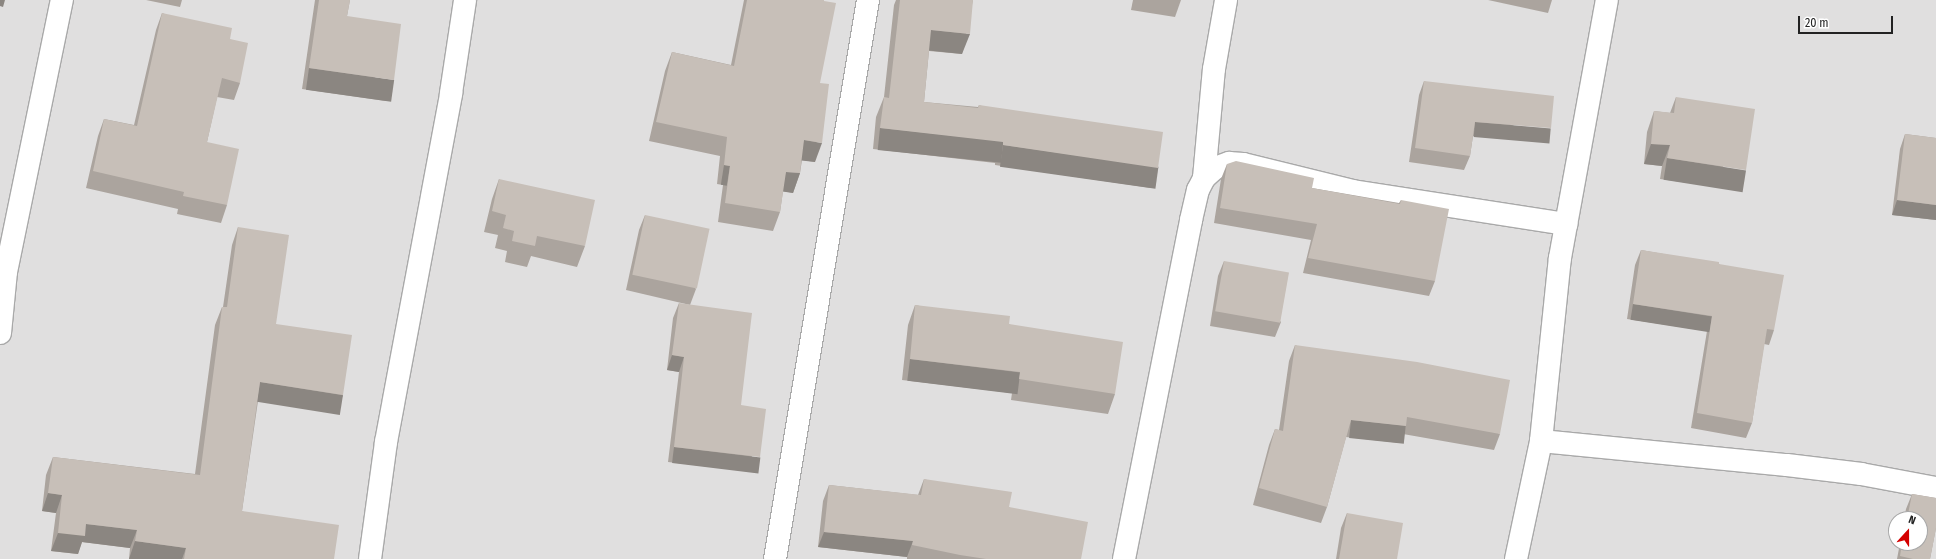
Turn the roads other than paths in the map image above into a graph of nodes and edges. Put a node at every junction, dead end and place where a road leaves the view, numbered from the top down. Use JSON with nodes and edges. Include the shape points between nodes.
{"nodes":[{"id":1,"x":62,"y":0,"type":"edge"},
{"id":2,"x":465,"y":0,"type":"edge"},
{"id":3,"x":868,"y":0,"type":"edge"},
{"id":4,"x":1226,"y":0,"type":"edge"},
{"id":5,"x":1607,"y":0,"type":"edge"},
{"id":6,"x":1204,"y":178,"type":"junction"},
{"id":7,"x":1566,"y":224,"type":"junction"},
{"id":8,"x":0,"y":333,"type":"edge"},
{"id":9,"x":1541,"y":441,"type":"junction"},
{"id":10,"x":1936,"y":488,"type":"edge"},
{"id":11,"x":370,"y":559,"type":"edge"},
{"id":12,"x":775,"y":559,"type":"edge"},
{"id":13,"x":1124,"y":559,"type":"edge"},
{"id":14,"x":1516,"y":559,"type":"edge"}],
"edges":[{"from":1,"to":8,"type":"street","via":[[6,272]]},
{"from":2,"to":11,"type":"street","via":[[451,92],[389,427]]},
{"from":3,"to":12,"type":"street"},
{"from":4,"to":6,"type":"street","via":[[1214,69]]},
{"from":5,"to":7,"type":"street"},
{"from":6,"to":7,"type":"street","via":[[1215,168],[1243,164],[1353,191]]},
{"from":6,"to":13,"type":"street","via":[[1191,220]]},
{"from":7,"to":9,"type":"street"},
{"from":9,"to":10,"type":"street","via":[[1787,465],[1861,474]]},
{"from":9,"to":14,"type":"street"}]}
